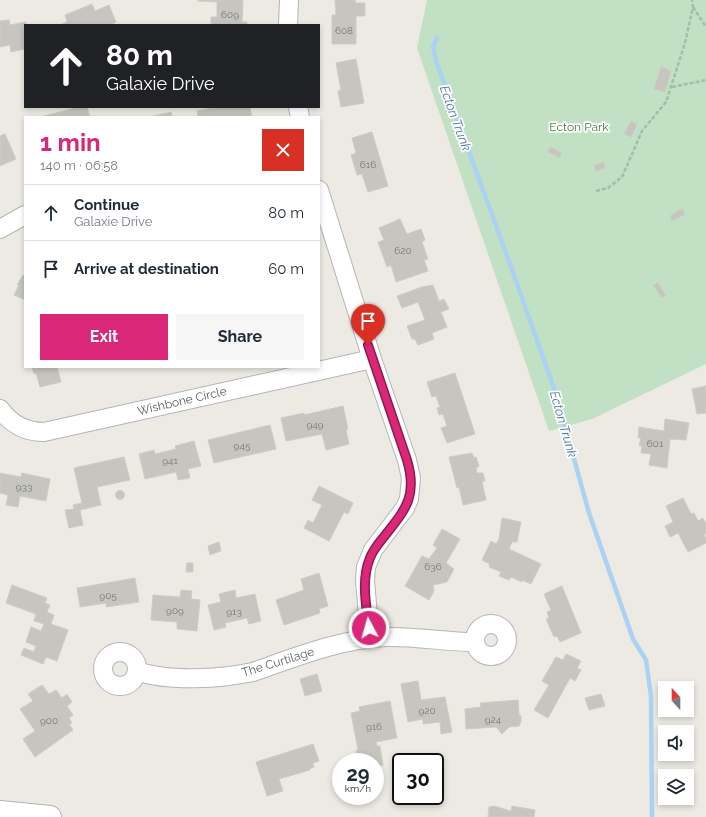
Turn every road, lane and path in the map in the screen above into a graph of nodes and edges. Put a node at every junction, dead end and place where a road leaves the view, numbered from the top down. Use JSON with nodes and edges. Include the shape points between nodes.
{"nodes":[{"id":1,"x":289,"y":0,"type":"edge"},
{"id":2,"x":692,"y":0,"type":"edge"},
{"id":3,"x":693,"y":6,"type":"junction"},
{"id":4,"x":288,"y":24,"type":"edge"},
{"id":5,"x":706,"y":27,"type":"edge"},
{"id":6,"x":706,"y":80,"type":"edge"},
{"id":7,"x":672,"y":87,"type":"junction"},
{"id":8,"x":596,"y":191,"type":"dead end"},
{"id":9,"x":320,"y":193,"type":"edge"},
{"id":10,"x":24,"y":216,"type":"edge"},
{"id":11,"x":0,"y":229,"type":"edge"},
{"id":12,"x":372,"y":359,"type":"junction"},
{"id":13,"x":0,"y":409,"type":"edge"},
{"id":14,"x":370,"y":638,"type":"junction"},
{"id":15,"x":475,"y":642,"type":"dead end"},
{"id":16,"x":137,"y":671,"type":"dead end"},
{"id":17,"x":0,"y":812,"type":"edge"},
{"id":18,"x":50,"y":817,"type":"edge"}],
"edges":[{"from":1,"to":4,"type":"street"},
{"from":2,"to":3,"type":"path"},
{"from":3,"to":5,"type":"path"},
{"from":3,"to":7,"type":"path"},
{"from":6,"to":7,"type":"path"},
{"from":7,"to":8,"type":"path","via":[[666,102],[642,131],[622,178],[608,188]]},
{"from":9,"to":12,"type":"street"},
{"from":10,"to":11,"type":"street"},
{"from":12,"to":13,"type":"street","name":"Wishbone Circle","via":[[44,432],[25,430],[5,416]]},
{"from":12,"to":14,"type":"street","via":[[411,478],[409,499],[405,508],[373,550],[366,567]]},
{"from":14,"to":15,"type":"street","name":"The Curtilage"},
{"from":14,"to":16,"type":"street","name":"The Curtilage","via":[[335,645],[240,674],[183,678]]},
{"from":17,"to":18,"type":"main road"}]}
